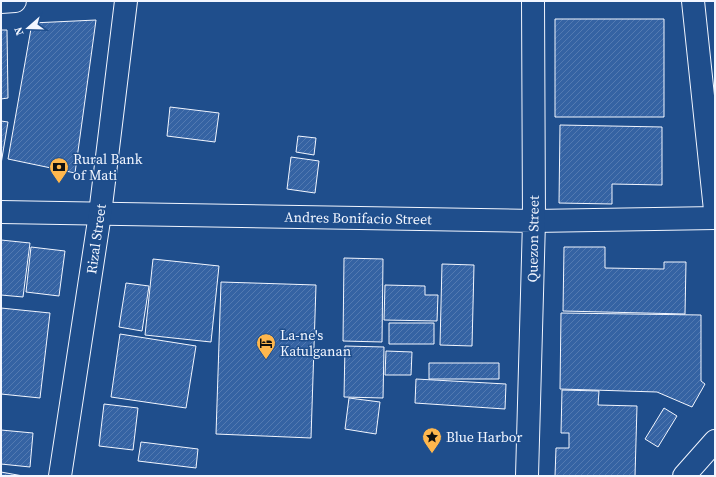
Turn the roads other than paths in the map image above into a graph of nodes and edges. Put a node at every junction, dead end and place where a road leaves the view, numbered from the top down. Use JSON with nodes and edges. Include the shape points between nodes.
{"nodes":[{"id":1,"x":15,"y":1,"type":"edge"},
{"id":2,"x":126,"y":1,"type":"edge"},
{"id":3,"x":533,"y":1,"type":"edge"},
{"id":4,"x":693,"y":1,"type":"edge"},
{"id":5,"x":1,"y":2,"type":"edge"},
{"id":6,"x":715,"y":210,"type":"edge"},
{"id":7,"x":1,"y":212,"type":"edge"},
{"id":8,"x":100,"y":214,"type":"junction"},
{"id":9,"x":715,"y":218,"type":"edge"},
{"id":10,"x":534,"y":221,"type":"junction"},
{"id":11,"x":715,"y":442,"type":"edge"},
{"id":12,"x":60,"y":476,"type":"edge"},
{"id":13,"x":527,"y":476,"type":"edge"},
{"id":14,"x":684,"y":476,"type":"edge"}],
"edges":[{"from":1,"to":5,"type":"street"},
{"from":2,"to":8,"type":"street","name":"Rizal Street"},
{"from":3,"to":10,"type":"street","name":"Quezon Street"},
{"from":4,"to":6,"type":"street"},
{"from":7,"to":8,"type":"street","name":"Andres Bonifacio Street"},
{"from":8,"to":10,"type":"street","name":"Andres Bonifacio Street"},
{"from":8,"to":12,"type":"street","name":"Rizal Street"},
{"from":9,"to":10,"type":"street","name":"Andres Bonifacio Street"},
{"from":10,"to":13,"type":"street","name":"Quezon Street"},
{"from":11,"to":14,"type":"street"}]}
